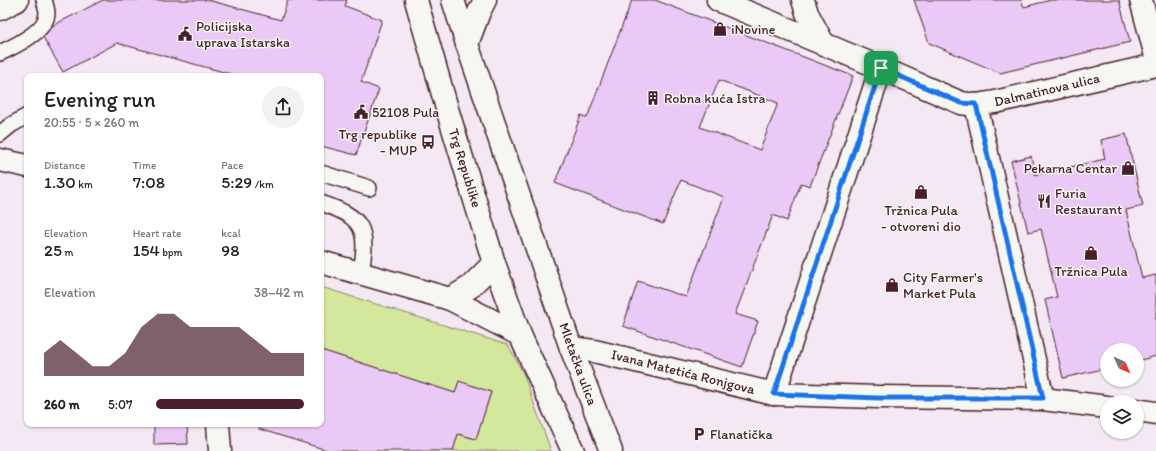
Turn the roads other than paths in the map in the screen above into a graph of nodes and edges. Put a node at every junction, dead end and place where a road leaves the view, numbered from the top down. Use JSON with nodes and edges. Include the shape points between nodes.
{"nodes":[{"id":1,"x":44,"y":0,"type":"edge"},
{"id":2,"x":416,"y":0,"type":"edge"},
{"id":3,"x":453,"y":0,"type":"edge"},
{"id":4,"x":485,"y":0,"type":"edge"},
{"id":5,"x":718,"y":0,"type":"edge"},
{"id":6,"x":803,"y":0,"type":"edge"},
{"id":7,"x":1141,"y":0,"type":"edge"},
{"id":8,"x":467,"y":44,"type":"junction"},
{"id":9,"x":824,"y":45,"type":"junction"},
{"id":10,"x":0,"y":53,"type":"edge"},
{"id":11,"x":1156,"y":56,"type":"edge"},
{"id":12,"x":1156,"y":65,"type":"edge"},
{"id":13,"x":881,"y":68,"type":"junction"},
{"id":14,"x":976,"y":104,"type":"junction"},
{"id":15,"x":24,"y":118,"type":"edge"},
{"id":16,"x":0,"y":134,"type":"edge"},
{"id":17,"x":0,"y":160,"type":"edge"},
{"id":18,"x":24,"y":165,"type":"edge"},
{"id":19,"x":324,"y":174,"type":"edge"},
{"id":20,"x":369,"y":188,"type":"dead end"},
{"id":21,"x":324,"y":204,"type":"edge"},
{"id":22,"x":324,"y":263,"type":"edge"},
{"id":23,"x":494,"y":263,"type":"junction"},
{"id":24,"x":361,"y":273,"type":"junction"},
{"id":25,"x":450,"y":299,"type":"junction"},
{"id":26,"x":520,"y":335,"type":"junction"},
{"id":27,"x":571,"y":348,"type":"junction"},
{"id":28,"x":774,"y":394,"type":"junction"},
{"id":29,"x":1043,"y":398,"type":"junction"},
{"id":30,"x":1100,"y":406,"type":"edge"},
{"id":31,"x":1144,"y":411,"type":"edge"},
{"id":32,"x":1156,"y":413,"type":"edge"},
{"id":33,"x":218,"y":427,"type":"edge"},
{"id":34,"x":220,"y":451,"type":"edge"},
{"id":35,"x":573,"y":451,"type":"edge"},
{"id":36,"x":611,"y":451,"type":"edge"}],
"edges":[{"from":1,"to":10,"type":"lane","via":[[46,20],[40,28]]},
{"from":2,"to":23,"type":"street","name":"Trg Republike"},
{"from":3,"to":8,"type":"street"},
{"from":4,"to":8,"type":"street"},
{"from":5,"to":9,"type":"street","name":"Dalmatinova ulica"},
{"from":6,"to":9,"type":"street"},
{"from":7,"to":11,"type":"street"},
{"from":8,"to":27,"type":"street","name":"Mletačka ulica"},
{"from":9,"to":13,"type":"street","name":"Dalmatinova ulica"},
{"from":12,"to":14,"type":"street","name":"Dalmatinova ulica","via":[[995,102]]},
{"from":13,"to":14,"type":"street","name":"Dalmatinova ulica","via":[[961,103]]},
{"from":13,"to":28,"type":"street"},
{"from":14,"to":29,"type":"street"},
{"from":15,"to":16,"type":"lane"},
{"from":17,"to":18,"type":"street"},
{"from":19,"to":20,"type":"lane"},
{"from":21,"to":24,"type":"lane","via":[[352,217],[361,228],[365,251]]},
{"from":22,"to":24,"type":"street"},
{"from":23,"to":25,"type":"street","via":[[470,287]]},
{"from":23,"to":26,"type":"street","name":"Trg Republike"},
{"from":24,"to":25,"type":"street"},
{"from":25,"to":26,"type":"street"},
{"from":26,"to":35,"type":"street"},
{"from":27,"to":28,"type":"street","name":"Ivana Matetića Ronjgova","via":[[594,351]]},
{"from":27,"to":36,"type":"street","name":"Mletačka ulica"},
{"from":28,"to":29,"type":"street","name":"Ivana Matetića Ronjgova","via":[[878,398]]},
{"from":29,"to":30,"type":"street","name":"Ivana Matetića Ronjgova"},
{"from":31,"to":32,"type":"street"},
{"from":33,"to":34,"type":"street"}]}
